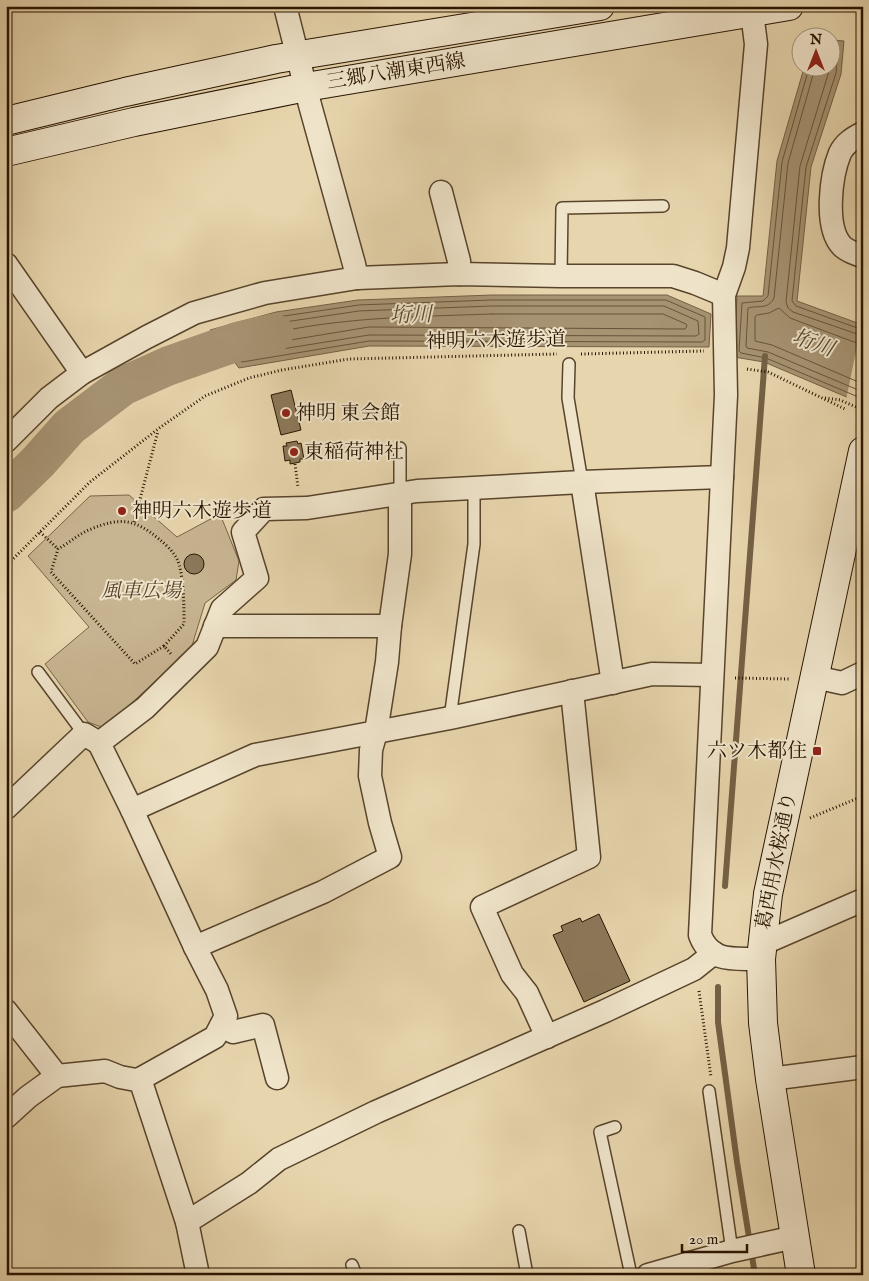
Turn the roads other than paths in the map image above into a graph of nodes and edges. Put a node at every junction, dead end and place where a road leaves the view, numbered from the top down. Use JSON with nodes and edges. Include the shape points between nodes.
{"nodes":[{"id":1,"x":285,"y":6,"type":"edge"},
{"id":2,"x":600,"y":6,"type":"edge"},
{"id":3,"x":790,"y":6,"type":"edge"},
{"id":4,"x":562,"y":9,"type":"edge"},
{"id":5,"x":752,"y":13,"type":"junction"},
{"id":6,"x":297,"y":56,"type":"junction"},
{"id":7,"x":306,"y":87,"type":"junction"},
{"id":8,"x":6,"y":121,"type":"edge"},
{"id":9,"x":863,"y":133,"type":"edge"},
{"id":10,"x":6,"y":152,"type":"edge"},
{"id":11,"x":441,"y":192,"type":"dead end"},
{"id":12,"x":664,"y":206,"type":"dead end"},
{"id":13,"x":863,"y":256,"type":"edge"},
{"id":14,"x":6,"y":264,"type":"edge"},
{"id":15,"x":459,"y":274,"type":"junction"},
{"id":16,"x":561,"y":276,"type":"junction"},
{"id":17,"x":357,"y":278,"type":"junction"},
{"id":18,"x":724,"y":295,"type":"junction"},
{"id":19,"x":569,"y":364,"type":"dead end"},
{"id":20,"x":82,"y":373,"type":"junction"},
{"id":21,"x":6,"y":441,"type":"edge"},
{"id":22,"x":400,"y":448,"type":"dead end"},
{"id":23,"x":863,"y":452,"type":"edge"},
{"id":24,"x":722,"y":477,"type":"junction"},
{"id":25,"x":582,"y":482,"type":"junction"},
{"id":26,"x":474,"y":487,"type":"junction"},
{"id":27,"x":400,"y":494,"type":"junction"},
{"id":28,"x":215,"y":626,"type":"junction"},
{"id":29,"x":390,"y":626,"type":"junction"},
{"id":30,"x":38,"y":672,"type":"dead end"},
{"id":31,"x":863,"y":673,"type":"edge"},
{"id":32,"x":712,"y":675,"type":"junction"},
{"id":33,"x":803,"y":678,"type":"junction"},
{"id":34,"x":613,"y":683,"type":"junction"},
{"id":35,"x":572,"y":691,"type":"junction"},
{"id":36,"x":450,"y":718,"type":"junction"},
{"id":37,"x":376,"y":732,"type":"junction"},
{"id":38,"x":91,"y":739,"type":"junction"},
{"id":39,"x":6,"y":808,"type":"edge"},
{"id":40,"x":132,"y":810,"type":"junction"},
{"id":41,"x":863,"y":900,"type":"edge"},
{"id":42,"x":195,"y":946,"type":"junction"},
{"id":43,"x":761,"y":951,"type":"junction"},
{"id":44,"x":717,"y":956,"type":"junction"},
{"id":45,"x":7,"y":1015,"type":"edge"},
{"id":46,"x":221,"y":1026,"type":"junction"},
{"id":47,"x":547,"y":1037,"type":"junction"},
{"id":48,"x":863,"y":1067,"type":"edge"},
{"id":49,"x":57,"y":1076,"type":"junction"},
{"id":50,"x":277,"y":1078,"type":"dead end"},
{"id":51,"x":140,"y":1079,"type":"junction"},
{"id":52,"x":770,"y":1079,"type":"junction"},
{"id":53,"x":709,"y":1091,"type":"road end"},
{"id":54,"x":6,"y":1117,"type":"edge"},
{"id":55,"x":615,"y":1127,"type":"dead end"},
{"id":56,"x":187,"y":1222,"type":"junction"},
{"id":57,"x":519,"y":1231,"type":"dead end"},
{"id":58,"x":794,"y":1237,"type":"junction"},
{"id":59,"x":735,"y":1251,"type":"junction"},
{"id":60,"x":198,"y":1275,"type":"edge"},
{"id":61,"x":527,"y":1275,"type":"edge"},
{"id":62,"x":631,"y":1275,"type":"edge"},
{"id":63,"x":648,"y":1275,"type":"edge"},
{"id":64,"x":801,"y":1275,"type":"edge"}],
"edges":[{"from":1,"to":6,"type":"street"},
{"from":2,"to":4,"type":"street","name":"三郷八潮東西線"},
{"from":3,"to":5,"type":"street","name":"三郷八潮東西線"},
{"from":4,"to":6,"type":"street","name":"三郷八潮東西線"},
{"from":5,"to":7,"type":"street","name":"三郷八潮東西線"},
{"from":5,"to":18,"type":"street","via":[[756,44],[738,248]]},
{"from":6,"to":7,"type":"street"},
{"from":6,"to":8,"type":"street","name":"三郷八潮東西線"},
{"from":7,"to":10,"type":"street","name":"三郷八潮東西線"},
{"from":7,"to":17,"type":"street"},
{"from":9,"to":13,"type":"street","via":[[850,139],[841,152],[831,195],[834,233],[842,246]]},
{"from":11,"to":15,"type":"street","via":[[459,261]]},
{"from":12,"to":16,"type":"lane","via":[[562,208]]},
{"from":14,"to":20,"type":"street"},
{"from":15,"to":16,"type":"street"},
{"from":15,"to":17,"type":"street"},
{"from":16,"to":18,"type":"street","via":[[674,276]]},
{"from":17,"to":20,"type":"street","via":[[265,293],[194,313]]},
{"from":18,"to":24,"type":"street","via":[[726,395]]},
{"from":19,"to":25,"type":"lane","via":[[568,398]]},
{"from":20,"to":21,"type":"street","via":[[49,398]]},
{"from":22,"to":27,"type":"lane"},
{"from":23,"to":33,"type":"street","name":"葛西用水桜通り"},
{"from":24,"to":25,"type":"street"},
{"from":24,"to":32,"type":"street"},
{"from":25,"to":26,"type":"street"},
{"from":25,"to":34,"type":"street"},
{"from":26,"to":27,"type":"street"},
{"from":26,"to":36,"type":"lane","via":[[474,544]]},
{"from":27,"to":28,"type":"street","via":[[307,508],[264,509],[243,532],[257,578],[222,609]]},
{"from":27,"to":29,"type":"street","via":[[400,554]]},
{"from":28,"to":29,"type":"street"},
{"from":28,"to":38,"type":"street","via":[[208,647],[146,708]]},
{"from":29,"to":37,"type":"street"},
{"from":30,"to":38,"type":"lane"},
{"from":31,"to":33,"type":"street","via":[[842,682]]},
{"from":32,"to":34,"type":"street","via":[[652,674]]},
{"from":32,"to":44,"type":"street","via":[[700,935],[704,946]]},
{"from":33,"to":43,"type":"street","name":"葛西用水桜通り"},
{"from":34,"to":35,"type":"street"},
{"from":35,"to":36,"type":"street"},
{"from":35,"to":47,"type":"street","via":[[589,857],[482,907],[512,974],[527,993]]},
{"from":36,"to":37,"type":"street"},
{"from":37,"to":40,"type":"street","via":[[255,755]]},
{"from":37,"to":42,"type":"street","via":[[371,750],[370,776],[390,858],[323,892]]},
{"from":38,"to":39,"type":"street"},
{"from":38,"to":40,"type":"street"},
{"from":40,"to":42,"type":"street"},
{"from":41,"to":43,"type":"street"},
{"from":42,"to":46,"type":"street","via":[[218,990],[226,1016]]},
{"from":43,"to":44,"type":"street"},
{"from":43,"to":52,"type":"street","name":"葛西用水桜通り","via":[[763,1023]]},
{"from":44,"to":47,"type":"street"},
{"from":45,"to":49,"type":"street"},
{"from":46,"to":50,"type":"street","via":[[233,1032],[263,1025]]},
{"from":46,"to":51,"type":"street","via":[[215,1037]]},
{"from":47,"to":56,"type":"street","via":[[376,1112],[279,1159],[249,1183]]},
{"from":48,"to":52,"type":"street"},
{"from":49,"to":51,"type":"street","via":[[106,1071],[120,1078]]},
{"from":49,"to":54,"type":"street"},
{"from":51,"to":56,"type":"street"},
{"from":52,"to":58,"type":"street","name":"葛西用水桜通り"},
{"from":53,"to":59,"type":"lane"},
{"from":55,"to":62,"type":"lane","via":[[600,1132]]},
{"from":56,"to":60,"type":"street"},
{"from":57,"to":61,"type":"lane"},
{"from":58,"to":59,"type":"street"},
{"from":58,"to":64,"type":"street","name":"葛西用水桜通り"},
{"from":59,"to":63,"type":"street"}]}
